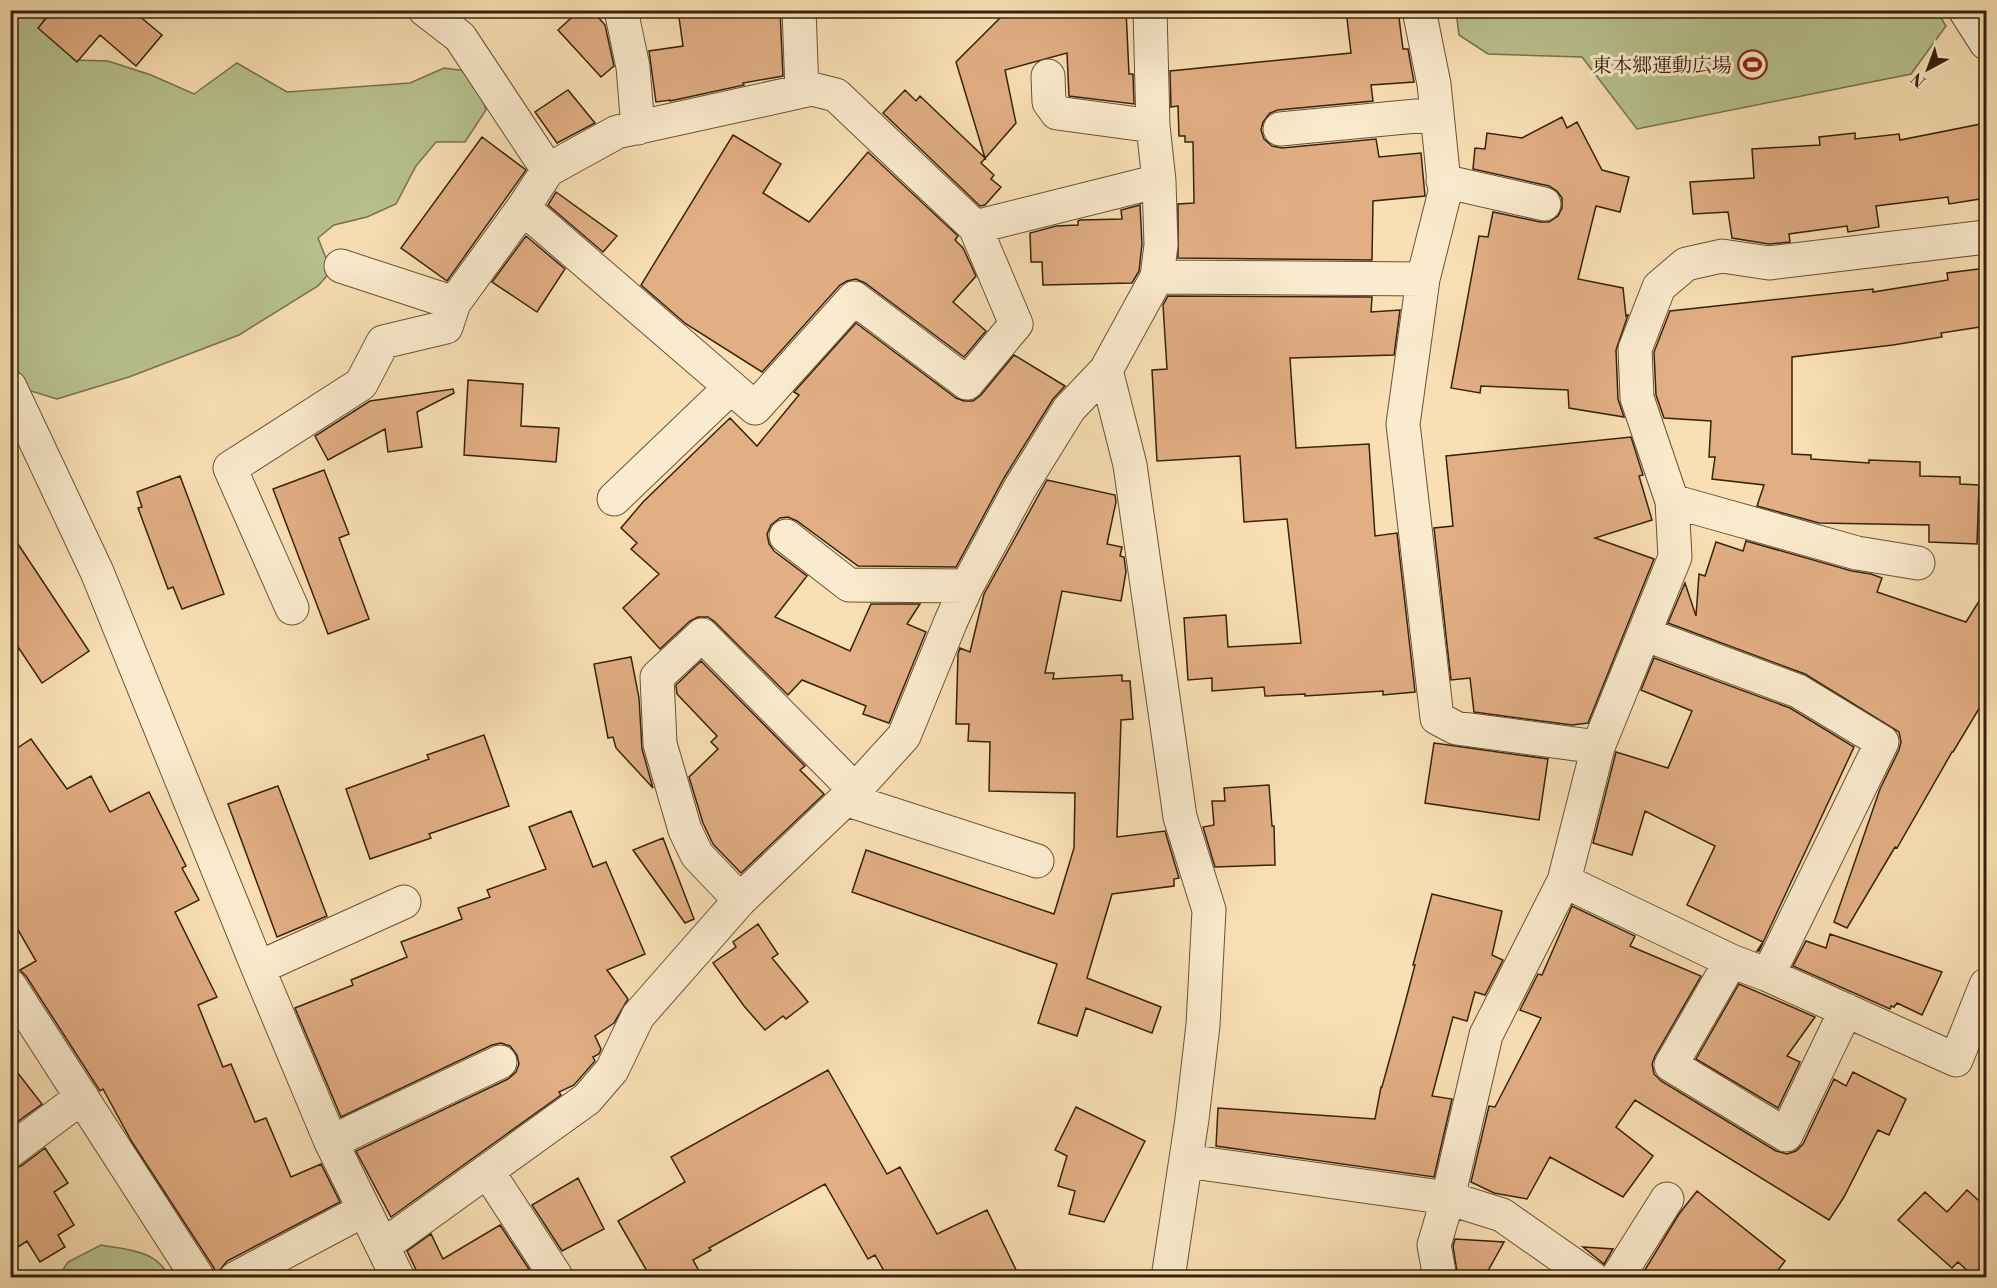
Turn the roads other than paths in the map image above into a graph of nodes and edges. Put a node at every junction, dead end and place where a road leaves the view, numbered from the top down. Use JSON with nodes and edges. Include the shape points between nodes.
{"nodes":[{"id":1,"x":425,"y":10,"type":"edge"},
{"id":2,"x":621,"y":10,"type":"edge"},
{"id":3,"x":799,"y":10,"type":"edge"},
{"id":4,"x":1150,"y":10,"type":"edge"},
{"id":5,"x":1419,"y":10,"type":"edge"},
{"id":6,"x":1965,"y":10,"type":"edge"},
{"id":7,"x":1986,"y":43,"type":"edge"},
{"id":8,"x":1048,"y":75,"type":"dead end"},
{"id":9,"x":802,"y":91,"type":"junction"},
{"id":10,"x":1437,"y":114,"type":"junction"},
{"id":11,"x":1153,"y":126,"type":"junction"},
{"id":12,"x":638,"y":128,"type":"junction"},
{"id":13,"x":1280,"y":129,"type":"dead end"},
{"id":14,"x":548,"y":170,"type":"junction"},
{"id":15,"x":1159,"y":181,"type":"junction"},
{"id":16,"x":1443,"y":181,"type":"junction"},
{"id":17,"x":1544,"y":204,"type":"dead end"},
{"id":18,"x":523,"y":208,"type":"junction"},
{"id":19,"x":975,"y":227,"type":"junction"},
{"id":20,"x":1986,"y":237,"type":"edge"},
{"id":21,"x":341,"y":266,"type":"dead end"},
{"id":22,"x":1157,"y":277,"type":"junction"},
{"id":23,"x":1423,"y":279,"type":"junction"},
{"id":24,"x":454,"y":303,"type":"junction"},
{"id":25,"x":1106,"y":370,"type":"junction"},
{"id":26,"x":10,"y":387,"type":"edge"},
{"id":27,"x":731,"y":387,"type":"junction"},
{"id":28,"x":614,"y":499,"type":"dead end"},
{"id":29,"x":1672,"y":501,"type":"junction"},
{"id":30,"x":786,"y":537,"type":"dead end"},
{"id":31,"x":1917,"y":563,"type":"dead end"},
{"id":32,"x":967,"y":586,"type":"junction"},
{"id":33,"x":292,"y":608,"type":"dead end"},
{"id":34,"x":1644,"y":634,"type":"junction"},
{"id":35,"x":1598,"y":747,"type":"junction"},
{"id":36,"x":850,"y":795,"type":"junction"},
{"id":37,"x":1037,"y":861,"type":"dead end"},
{"id":38,"x":1564,"y":881,"type":"junction"},
{"id":39,"x":740,"y":900,"type":"junction"},
{"id":40,"x":404,"y":902,"type":"dead end"},
{"id":41,"x":1731,"y":961,"type":"junction"},
{"id":42,"x":258,"y":968,"type":"junction"},
{"id":43,"x":1768,"y":975,"type":"junction"},
{"id":44,"x":1986,"y":985,"type":"edge"},
{"id":45,"x":10,"y":986,"type":"edge"},
{"id":46,"x":1846,"y":1010,"type":"junction"},
{"id":47,"x":500,"y":1062,"type":"dead end"},
{"id":48,"x":82,"y":1097,"type":"junction"},
{"id":49,"x":331,"y":1142,"type":"junction"},
{"id":50,"x":10,"y":1151,"type":"edge"},
{"id":51,"x":1186,"y":1161,"type":"junction"},
{"id":52,"x":488,"y":1172,"type":"junction"},
{"id":53,"x":1448,"y":1197,"type":"junction"},
{"id":54,"x":1667,"y":1199,"type":"dead end"},
{"id":55,"x":364,"y":1210,"type":"junction"},
{"id":56,"x":383,"y":1246,"type":"junction"},
{"id":57,"x":198,"y":1278,"type":"edge"},
{"id":58,"x":236,"y":1278,"type":"edge"},
{"id":59,"x":398,"y":1278,"type":"edge"},
{"id":60,"x":557,"y":1278,"type":"edge"},
{"id":61,"x":1168,"y":1278,"type":"edge"},
{"id":62,"x":1440,"y":1278,"type":"edge"},
{"id":63,"x":1592,"y":1278,"type":"edge"},
{"id":64,"x":1617,"y":1278,"type":"edge"}],
"edges":[{"from":1,"to":14,"type":"street","via":[[460,37]]},
{"from":2,"to":12,"type":"street","via":[[633,67]]},
{"from":3,"to":9,"type":"street"},
{"from":4,"to":11,"type":"street"},
{"from":5,"to":10,"type":"street"},
{"from":6,"to":7,"type":"street"},
{"from":8,"to":11,"type":"street","via":[[1049,102],[1058,113]]},
{"from":9,"to":12,"type":"street"},
{"from":9,"to":19,"type":"street","via":[[812,89],[836,95]]},
{"from":10,"to":13,"type":"street"},
{"from":10,"to":16,"type":"street"},
{"from":11,"to":15,"type":"street"},
{"from":12,"to":14,"type":"street","via":[[617,132]]},
{"from":14,"to":18,"type":"street"},
{"from":15,"to":19,"type":"street"},
{"from":15,"to":22,"type":"street","via":[[1161,245]]},
{"from":16,"to":17,"type":"street"},
{"from":16,"to":23,"type":"street","via":[[1445,192]]},
{"from":18,"to":24,"type":"street"},
{"from":18,"to":27,"type":"street"},
{"from":19,"to":27,"type":"street","via":[[1016,324],[967,383],[854,298],[755,408]]},
{"from":20,"to":29,"type":"street","via":[[1769,263],[1722,256],[1686,264],[1659,287],[1635,349],[1637,398]]},
{"from":21,"to":24,"type":"street"},
{"from":22,"to":23,"type":"street"},
{"from":22,"to":25,"type":"street"},
{"from":23,"to":35,"type":"street","via":[[1403,424],[1437,718],[1456,728]]},
{"from":24,"to":33,"type":"street","via":[[446,327],[383,342],[361,384],[230,468]]},
{"from":25,"to":32,"type":"street","via":[[1069,409],[1020,488]]},
{"from":25,"to":51,"type":"street","via":[[1130,465],[1180,818],[1209,910],[1203,1024]]},
{"from":26,"to":42,"type":"street","via":[[97,572]]},
{"from":27,"to":28,"type":"street"},
{"from":29,"to":31,"type":"street","via":[[1857,553]]},
{"from":29,"to":34,"type":"street","via":[[1675,557]]},
{"from":30,"to":32,"type":"street","via":[[849,585]]},
{"from":32,"to":36,"type":"street","via":[[904,736]]},
{"from":34,"to":35,"type":"street"},
{"from":34,"to":43,"type":"street","via":[[1798,691],[1882,742]]},
{"from":35,"to":38,"type":"street"},
{"from":36,"to":37,"type":"street"},
{"from":36,"to":39,"type":"street"},
{"from":36,"to":39,"type":"street","via":[[702,635],[657,677],[660,744],[685,830],[697,855]]},
{"from":38,"to":41,"type":"street"},
{"from":38,"to":53,"type":"street","via":[[1486,1035]]},
{"from":39,"to":52,"type":"street","via":[[638,1016],[612,1070],[587,1099]]},
{"from":40,"to":42,"type":"street"},
{"from":41,"to":43,"type":"street"},
{"from":41,"to":46,"type":"street","via":[[1671,1065],[1786,1135]]},
{"from":42,"to":49,"type":"street"},
{"from":43,"to":46,"type":"street"},
{"from":44,"to":46,"type":"street","via":[[1956,1060]]},
{"from":45,"to":48,"type":"street"},
{"from":47,"to":49,"type":"street"},
{"from":48,"to":50,"type":"street"},
{"from":48,"to":57,"type":"street"},
{"from":49,"to":55,"type":"street"},
{"from":51,"to":53,"type":"street"},
{"from":51,"to":61,"type":"street"},
{"from":52,"to":56,"type":"street"},
{"from":52,"to":60,"type":"street"},
{"from":53,"to":62,"type":"street","via":[[1434,1245]]},
{"from":53,"to":63,"type":"street","via":[[1502,1215]]},
{"from":54,"to":64,"type":"street"},
{"from":55,"to":56,"type":"street"},
{"from":55,"to":58,"type":"street"},
{"from":56,"to":59,"type":"street"}]}
